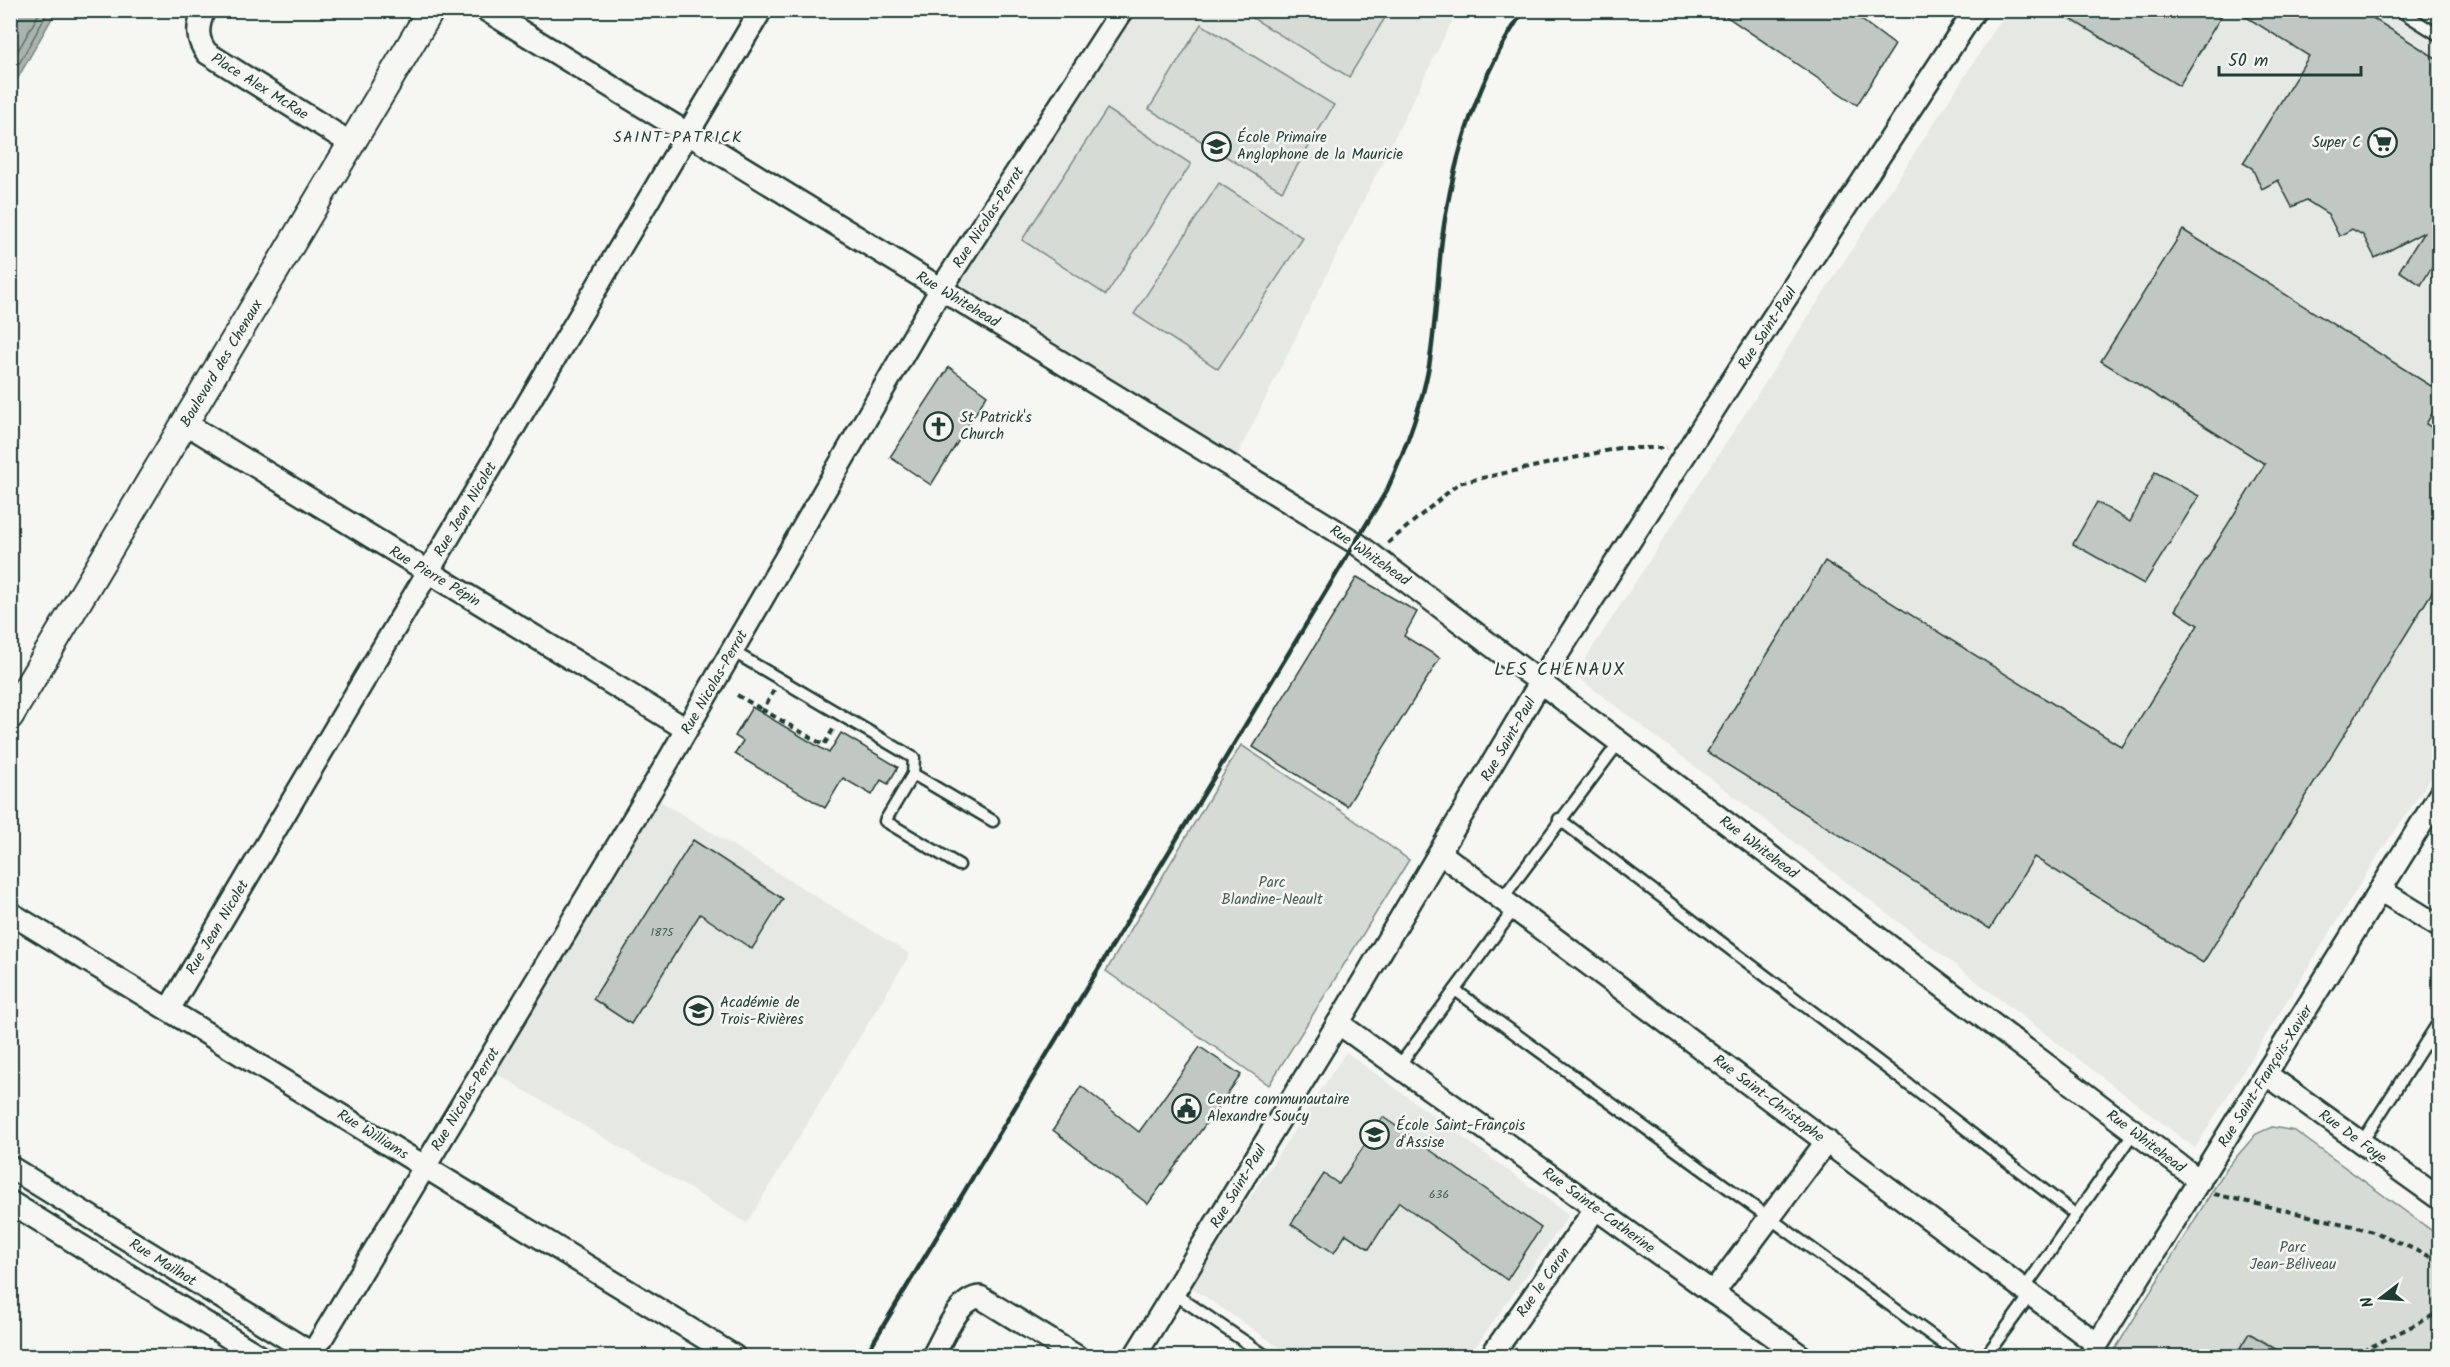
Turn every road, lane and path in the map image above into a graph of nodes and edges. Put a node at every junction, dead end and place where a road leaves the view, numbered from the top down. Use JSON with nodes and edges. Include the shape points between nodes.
{"nodes":[{"id":1,"x":204,"y":10,"type":"edge"},
{"id":2,"x":431,"y":10,"type":"edge"},
{"id":3,"x":486,"y":10,"type":"edge"},
{"id":4,"x":761,"y":10,"type":"edge"},
{"id":5,"x":1122,"y":10,"type":"edge"},
{"id":6,"x":1975,"y":10,"type":"edge"},
{"id":7,"x":2399,"y":10,"type":"edge"},
{"id":8,"x":2413,"y":14,"type":"edge"},
{"id":9,"x":2439,"y":36,"type":"edge"},
{"id":10,"x":687,"y":134,"type":"junction"},
{"id":11,"x":352,"y":144,"type":"junction"},
{"id":12,"x":941,"y":289,"type":"junction"},
{"id":13,"x":184,"y":423,"type":"junction"},
{"id":14,"x":1689,"y":448,"type":"junction"},
{"id":15,"x":1374,"y":555,"type":"junction"},
{"id":16,"x":428,"y":572,"type":"junction"},
{"id":17,"x":732,"y":651,"type":"junction"},
{"id":18,"x":780,"y":679,"type":"junction"},
{"id":19,"x":1541,"y":682,"type":"junction"},
{"id":20,"x":737,"y":695,"type":"dead end"},
{"id":21,"x":762,"y":711,"type":"junction"},
{"id":22,"x":10,"y":716,"type":"edge"},
{"id":23,"x":837,"y":722,"type":"dead end"},
{"id":24,"x":686,"y":729,"type":"junction"},
{"id":25,"x":1620,"y":741,"type":"junction"},
{"id":26,"x":913,"y":774,"type":"junction"},
{"id":27,"x":2438,"y":800,"type":"edge"},
{"id":28,"x":1559,"y":819,"type":"junction"},
{"id":29,"x":993,"y":821,"type":"dead end"},
{"id":30,"x":1440,"y":853,"type":"junction"},
{"id":31,"x":959,"y":865,"type":"dead end"},
{"id":32,"x":2380,"y":890,"type":"junction"},
{"id":33,"x":1508,"y":904,"type":"junction"},
{"id":34,"x":10,"y":913,"type":"edge"},
{"id":35,"x":2439,"y":927,"type":"edge"},
{"id":36,"x":1455,"y":990,"type":"junction"},
{"id":37,"x":169,"y":1009,"type":"junction"},
{"id":38,"x":2439,"y":1020,"type":"edge"},
{"id":39,"x":1338,"y":1023,"type":"junction"},
{"id":40,"x":2426,"y":1042,"type":"junction"},
{"id":41,"x":2439,"y":1051,"type":"edge"},
{"id":42,"x":1398,"y":1066,"type":"junction"},
{"id":43,"x":2266,"y":1074,"type":"junction"},
{"id":44,"x":2134,"y":1132,"type":"junction"},
{"id":45,"x":1827,"y":1141,"type":"junction"},
{"id":46,"x":2362,"y":1142,"type":"junction"},
{"id":47,"x":424,"y":1166,"type":"junction"},
{"id":48,"x":10,"y":1167,"type":"edge"},
{"id":49,"x":2205,"y":1186,"type":"junction"},
{"id":50,"x":2439,"y":1199,"type":"edge"},
{"id":51,"x":10,"y":1202,"type":"edge"},
{"id":52,"x":1596,"y":1208,"type":"junction"},
{"id":53,"x":2076,"y":1215,"type":"junction"},
{"id":54,"x":1769,"y":1218,"type":"junction"},
{"id":55,"x":2439,"y":1261,"type":"edge"},
{"id":56,"x":2028,"y":1291,"type":"junction"},
{"id":57,"x":1173,"y":1293,"type":"junction"},
{"id":58,"x":1713,"y":1293,"type":"junction"},
{"id":59,"x":2439,"y":1312,"type":"edge"},
{"id":60,"x":2094,"y":1350,"type":"edge"},
{"id":61,"x":1797,"y":1355,"type":"edge"},
{"id":62,"x":259,"y":1356,"type":"edge"},
{"id":63,"x":313,"y":1356,"type":"edge"},
{"id":64,"x":734,"y":1356,"type":"edge"},
{"id":65,"x":933,"y":1356,"type":"edge"},
{"id":66,"x":1076,"y":1356,"type":"edge"},
{"id":67,"x":1135,"y":1356,"type":"edge"},
{"id":68,"x":1266,"y":1356,"type":"edge"},
{"id":69,"x":1491,"y":1356,"type":"edge"},
{"id":70,"x":1960,"y":1356,"type":"edge"},
{"id":71,"x":1986,"y":1356,"type":"edge"},
{"id":72,"x":2353,"y":1356,"type":"edge"}],
"edges":[{"from":1,"to":11,"type":"street","name":"Place Alex McRae","via":[[198,31],[207,53]]},
{"from":2,"to":11,"type":"street","name":"Boulevard des Chenaux"},
{"from":3,"to":10,"type":"street","name":"Rue Whitehead"},
{"from":4,"to":10,"type":"street","name":"Rue Jean Nicolet"},
{"from":5,"to":12,"type":"street","name":"Rue Nicolas-Perrot"},
{"from":6,"to":14,"type":"street","name":"Rue Saint-Paul"},
{"from":7,"to":8,"type":"lane"},
{"from":8,"to":9,"type":"lane"},
{"from":10,"to":12,"type":"street","name":"Rue Whitehead"},
{"from":10,"to":16,"type":"street","name":"Rue Jean Nicolet"},
{"from":11,"to":13,"type":"street","name":"Boulevard des Chenaux"},
{"from":12,"to":15,"type":"street","name":"Rue Whitehead"},
{"from":12,"to":17,"type":"street","name":"Rue Nicolas-Perrot"},
{"from":13,"to":16,"type":"street","name":"Rue Pierre Pépin"},
{"from":13,"to":22,"type":"street","name":"Boulevard des Chenaux"},
{"from":14,"to":15,"type":"path","via":[[1620,448],[1459,483]]},
{"from":14,"to":19,"type":"street","name":"Rue Saint-Paul"},
{"from":15,"to":19,"type":"street","name":"Rue Whitehead"},
{"from":16,"to":24,"type":"street","name":"Rue Pierre Pépin"},
{"from":16,"to":37,"type":"street","name":"Rue Jean Nicolet"},
{"from":17,"to":18,"type":"lane"},
{"from":17,"to":24,"type":"street","name":"Rue Nicolas-Perrot"},
{"from":18,"to":21,"type":"path"},
{"from":18,"to":26,"type":"lane","via":[[914,758]]},
{"from":19,"to":25,"type":"street","name":"Rue Whitehead"},
{"from":19,"to":30,"type":"street","name":"Rue Saint-Paul"},
{"from":20,"to":21,"type":"path"},
{"from":21,"to":23,"type":"path","via":[[824,745]]},
{"from":24,"to":47,"type":"street","name":"Rue Nicolas-Perrot"},
{"from":25,"to":28,"type":"lane"},
{"from":25,"to":44,"type":"street","name":"Rue Whitehead"},
{"from":26,"to":29,"type":"lane"},
{"from":26,"to":31,"type":"lane","via":[[885,821]]},
{"from":27,"to":32,"type":"street","name":"Rue Saint-François-Xavier"},
{"from":28,"to":33,"type":"lane"},
{"from":28,"to":53,"type":"lane"},
{"from":30,"to":33,"type":"street","name":"Rue Saint-Christophe"},
{"from":30,"to":39,"type":"street","name":"Rue Saint-Paul"},
{"from":32,"to":35,"type":"street"},
{"from":32,"to":43,"type":"street","name":"Rue Saint-François-Xavier"},
{"from":33,"to":36,"type":"lane"},
{"from":33,"to":45,"type":"street","name":"Rue Saint-Christophe"},
{"from":34,"to":37,"type":"street","name":"Rue Williams"},
{"from":36,"to":42,"type":"lane"},
{"from":36,"to":54,"type":"lane"},
{"from":37,"to":47,"type":"street","name":"Rue Williams"},
{"from":38,"to":40,"type":"lane"},
{"from":39,"to":42,"type":"street","name":"Rue Sainte-Catherine"},
{"from":39,"to":57,"type":"street","name":"Rue Saint-Paul"},
{"from":40,"to":41,"type":"lane"},
{"from":40,"to":46,"type":"lane"},
{"from":42,"to":52,"type":"street","name":"Rue Sainte-Catherine"},
{"from":43,"to":46,"type":"street","name":"Rue De Foye"},
{"from":43,"to":49,"type":"street","name":"Rue Saint-François-Xavier"},
{"from":44,"to":49,"type":"street","name":"Rue Whitehead"},
{"from":44,"to":53,"type":"lane"},
{"from":45,"to":54,"type":"street"},
{"from":45,"to":56,"type":"street","name":"Rue Saint-Christophe"},
{"from":46,"to":50,"type":"street","name":"Rue De Foye"},
{"from":47,"to":63,"type":"street","name":"Rue Nicolas-Perrot"},
{"from":47,"to":64,"type":"street","name":"Rue Williams"},
{"from":48,"to":63,"type":"street","name":"Rue Mailhot"},
{"from":49,"to":55,"type":"path","via":[[2357,1227]]},
{"from":49,"to":60,"type":"street","name":"Rue Saint-François-Xavier"},
{"from":51,"to":62,"type":"street","name":"Rue Mailhot"},
{"from":52,"to":58,"type":"street","name":"Rue Sainte-Catherine"},
{"from":52,"to":69,"type":"street","name":"Rue le Caron"},
{"from":53,"to":56,"type":"lane"},
{"from":54,"to":58,"type":"street"},
{"from":54,"to":70,"type":"lane"},
{"from":56,"to":60,"type":"street","name":"Rue Saint-Christophe"},
{"from":56,"to":71,"type":"lane"},
{"from":57,"to":67,"type":"street","name":"Rue Saint-Paul"},
{"from":57,"to":68,"type":"lane"},
{"from":58,"to":61,"type":"street","name":"Rue Sainte-Catherine"},
{"from":59,"to":72,"type":"path"},
{"from":65,"to":66,"type":"street","via":[[962,1305],[972,1298],[984,1299]]}]}
